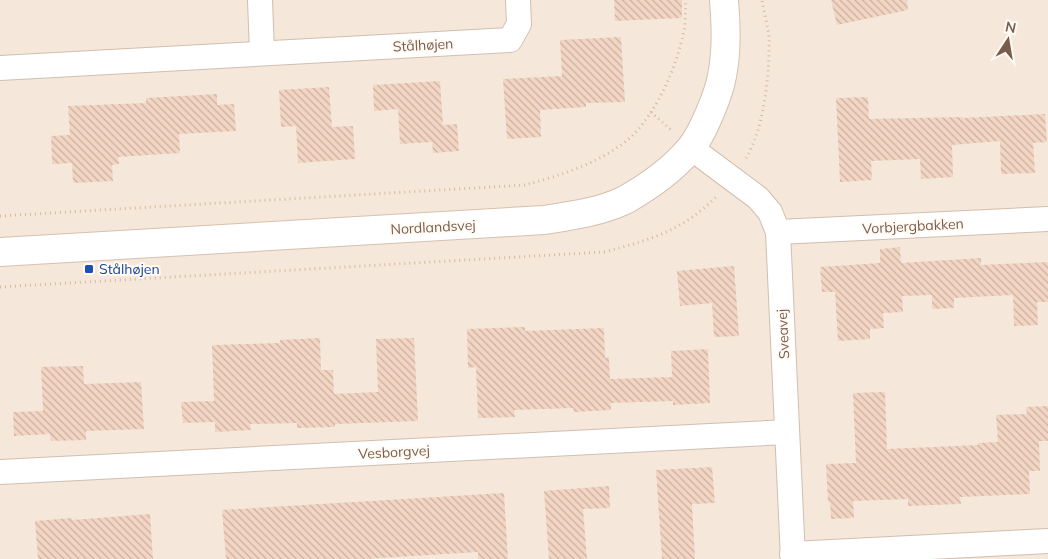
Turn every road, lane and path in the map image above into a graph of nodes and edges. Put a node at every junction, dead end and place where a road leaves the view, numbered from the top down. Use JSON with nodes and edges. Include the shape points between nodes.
{"nodes":[{"id":1,"x":260,"y":0,"type":"edge"},
{"id":2,"x":518,"y":0,"type":"edge"},
{"id":3,"x":686,"y":0,"type":"edge"},
{"id":4,"x":724,"y":0,"type":"edge"},
{"id":5,"x":262,"y":53,"type":"junction"},
{"id":6,"x":0,"y":68,"type":"edge"},
{"id":7,"x":691,"y":148,"type":"junction"},
{"id":8,"x":0,"y":216,"type":"edge"},
{"id":9,"x":1048,"y":219,"type":"edge"},
{"id":10,"x":778,"y":232,"type":"junction"},
{"id":11,"x":0,"y":252,"type":"edge"},
{"id":12,"x":0,"y":282,"type":"edge"},
{"id":13,"x":1,"y":287,"type":"edge"},
{"id":14,"x":787,"y":432,"type":"junction"},
{"id":15,"x":0,"y":472,"type":"edge"},
{"id":16,"x":1048,"y":541,"type":"edge"},
{"id":17,"x":793,"y":556,"type":"edge"}],
"edges":[{"from":1,"to":5,"type":"street"},
{"from":2,"to":5,"type":"street","name":"Stålhøjen","via":[[519,24],[510,40]]},
{"from":3,"to":8,"type":"path","via":[[684,28],[676,61],[651,112],[632,136],[559,176],[525,185]]},
{"from":4,"to":7,"type":"street","name":"Nordlandsvej","via":[[727,36],[722,78],[708,117]]},
{"from":5,"to":6,"type":"street","name":"Stålhøjen"},
{"from":7,"to":10,"type":"street","name":"Sveavej","via":[[758,198],[770,212]]},
{"from":7,"to":11,"type":"street","name":"Nordlandsvej","via":[[658,178],[624,200],[584,213],[544,220]]},
{"from":9,"to":10,"type":"street","name":"Vorbjergbakken"},
{"from":10,"to":14,"type":"street","name":"Sveavej"},
{"from":12,"to":13,"type":"path"},
{"from":14,"to":15,"type":"street","name":"Vesborgvej"},
{"from":14,"to":17,"type":"street","name":"Sveavej"},
{"from":16,"to":17,"type":"street"}]}
